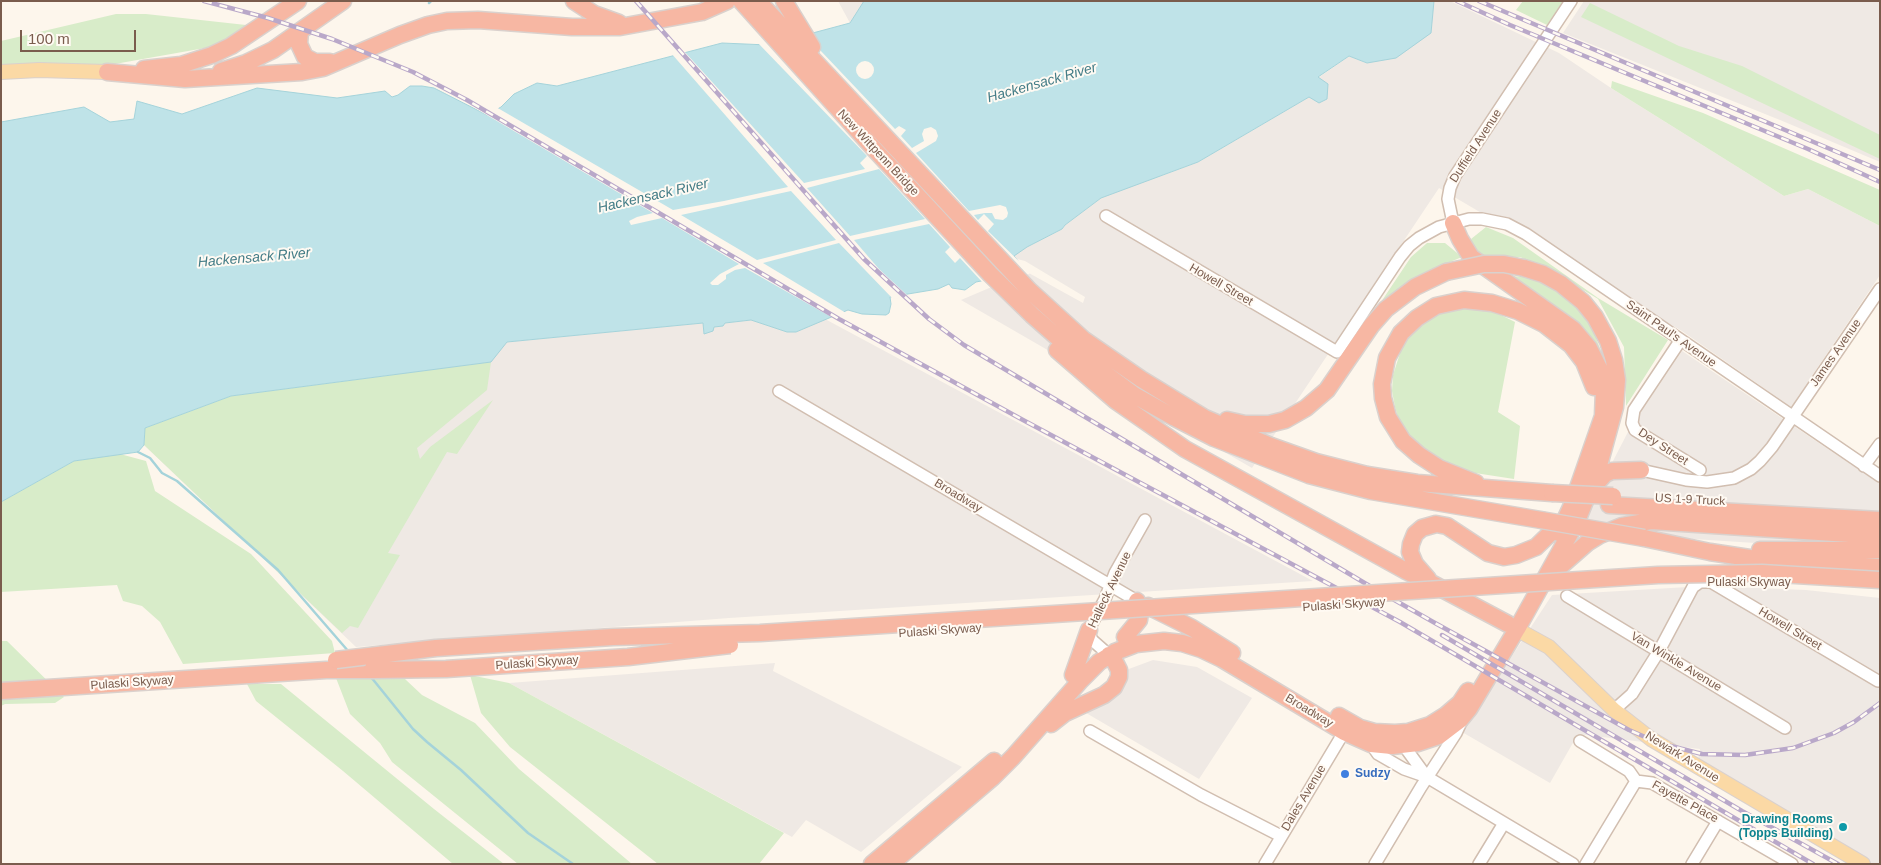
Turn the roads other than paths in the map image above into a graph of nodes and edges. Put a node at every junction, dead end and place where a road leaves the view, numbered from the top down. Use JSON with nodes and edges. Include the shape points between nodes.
{"nodes":[{"id":1,"x":298,"y":1,"type":"edge"},
{"id":2,"x":311,"y":1,"type":"edge"},
{"id":3,"x":343,"y":1,"type":"edge"},
{"id":4,"x":574,"y":1,"type":"edge"},
{"id":5,"x":728,"y":1,"type":"edge"},
{"id":6,"x":741,"y":1,"type":"edge"},
{"id":7,"x":758,"y":1,"type":"edge"},
{"id":8,"x":784,"y":1,"type":"edge"},
{"id":9,"x":1571,"y":1,"type":"edge"},
{"id":10,"x":634,"y":26,"type":"junction"},
{"id":11,"x":300,"y":31,"type":"junction"},
{"id":12,"x":231,"y":46,"type":"junction"},
{"id":13,"x":784,"y":50,"type":"junction"},
{"id":14,"x":337,"y":61,"type":"junction"},
{"id":15,"x":1,"y":72,"type":"edge"},
{"id":16,"x":107,"y":72,"type":"junction"},
{"id":17,"x":851,"y":99,"type":"junction"},
{"id":18,"x":1106,"y":216,"type":"dead end"},
{"id":19,"x":1453,"y":223,"type":"junction"},
{"id":20,"x":990,"y":274,"type":"junction"},
{"id":21,"x":1880,"y":289,"type":"edge"},
{"id":22,"x":1023,"y":295,"type":"junction"},
{"id":23,"x":1680,"y":341,"type":"junction"},
{"id":24,"x":779,"y":391,"type":"dead end"},
{"id":25,"x":1182,"y":404,"type":"junction"},
{"id":26,"x":1792,"y":416,"type":"junction"},
{"id":27,"x":1602,"y":434,"type":"junction"},
{"id":28,"x":1880,"y":444,"type":"edge"},
{"id":29,"x":1864,"y":466,"type":"junction"},
{"id":30,"x":1641,"y":470,"type":"junction"},
{"id":31,"x":1700,"y":470,"type":"dead end"},
{"id":32,"x":1880,"y":476,"type":"edge"},
{"id":33,"x":1500,"y":490,"type":"junction"},
{"id":34,"x":1590,"y":492,"type":"junction"},
{"id":35,"x":1445,"y":495,"type":"junction"},
{"id":36,"x":1551,"y":497,"type":"junction"},
{"id":37,"x":1611,"y":500,"type":"junction"},
{"id":38,"x":1880,"y":511,"type":"edge"},
{"id":39,"x":1567,"y":517,"type":"junction"},
{"id":40,"x":1146,"y":520,"type":"dead end"},
{"id":41,"x":1880,"y":520,"type":"edge"},
{"id":42,"x":1732,"y":525,"type":"junction"},
{"id":43,"x":1880,"y":530,"type":"edge"},
{"id":44,"x":1880,"y":536,"type":"edge"},
{"id":45,"x":1683,"y":545,"type":"junction"},
{"id":46,"x":1879,"y":550,"type":"edge"},
{"id":47,"x":1880,"y":567,"type":"edge"},
{"id":48,"x":1547,"y":577,"type":"junction"},
{"id":49,"x":1880,"y":580,"type":"edge"},
{"id":50,"x":1431,"y":583,"type":"junction"},
{"id":51,"x":1110,"y":586,"type":"junction"},
{"id":52,"x":1880,"y":589,"type":"edge"},
{"id":53,"x":1567,"y":596,"type":"dead end"},
{"id":54,"x":1137,"y":601,"type":"junction"},
{"id":55,"x":1512,"y":627,"type":"junction"},
{"id":56,"x":1089,"y":630,"type":"junction"},
{"id":57,"x":1125,"y":637,"type":"junction"},
{"id":58,"x":1215,"y":642,"type":"junction"},
{"id":59,"x":1659,"y":651,"type":"junction"},
{"id":60,"x":1105,"y":652,"type":"junction"},
{"id":61,"x":1072,"y":675,"type":"junction"},
{"id":62,"x":1,"y":681,"type":"edge"},
{"id":63,"x":1878,"y":681,"type":"dead end"},
{"id":64,"x":1,"y":691,"type":"edge"},
{"id":65,"x":1614,"y":710,"type":"junction"},
{"id":66,"x":1466,"y":713,"type":"junction"},
{"id":67,"x":1785,"y":728,"type":"dead end"},
{"id":68,"x":1090,"y":731,"type":"dead end"},
{"id":69,"x":1344,"y":732,"type":"junction"},
{"id":70,"x":1580,"y":741,"type":"dead end"},
{"id":71,"x":1401,"y":742,"type":"junction"},
{"id":72,"x":1371,"y":744,"type":"junction"},
{"id":73,"x":1024,"y":745,"type":"junction"},
{"id":74,"x":1404,"y":769,"type":"junction"},
{"id":75,"x":1428,"y":777,"type":"junction"},
{"id":76,"x":1636,"y":780,"type":"junction"},
{"id":77,"x":1718,"y":820,"type":"junction"},
{"id":78,"x":1504,"y":823,"type":"junction"},
{"id":79,"x":1281,"y":836,"type":"junction"},
{"id":80,"x":872,"y":864,"type":"edge"},
{"id":81,"x":891,"y":864,"type":"edge"},
{"id":82,"x":1264,"y":864,"type":"edge"},
{"id":83,"x":1375,"y":864,"type":"edge"},
{"id":84,"x":1479,"y":864,"type":"edge"},
{"id":85,"x":1573,"y":864,"type":"edge"},
{"id":86,"x":1586,"y":864,"type":"edge"},
{"id":87,"x":1692,"y":864,"type":"edge"},
{"id":88,"x":1792,"y":864,"type":"edge"},
{"id":89,"x":1863,"y":864,"type":"edge"}],
"edges":[{"from":1,"to":12,"type":"highway"},
{"from":2,"to":12,"type":"highway"},
{"from":3,"to":11,"type":"highway"},
{"from":4,"to":10,"type":"highway","via":[[600,17]]},
{"from":5,"to":10,"type":"highway","via":[[702,12]]},
{"from":5,"to":13,"type":"highway"},
{"from":6,"to":13,"type":"highway","name":"New Wittpenn Bridge"},
{"from":7,"to":17,"type":"highway","name":"New Wittpenn Bridge"},
{"from":8,"to":17,"type":"highway","via":[[812,47]]},
{"from":9,"to":19,"type":"street","name":"Duffield Avenue","via":[[1455,176],[1448,200]]},
{"from":10,"to":14,"type":"highway","via":[[594,28],[455,20],[410,32]]},
{"from":11,"to":14,"type":"highway","via":[[299,44],[305,57],[315,62]]},
{"from":11,"to":16,"type":"highway","via":[[260,57],[216,72],[176,75]]},
{"from":12,"to":16,"type":"highway","via":[[181,64]]},
{"from":13,"to":20,"type":"highway","name":"New Wittpenn Bridge"},
{"from":14,"to":16,"type":"highway","via":[[307,71],[218,78],[170,79]]},
{"from":15,"to":16,"type":"main road"},
{"from":17,"to":22,"type":"highway","name":"New Wittpenn Bridge"},
{"from":18,"to":19,"type":"street","name":"Howell Street","via":[[1336,352],[1409,246],[1432,230]]},
{"from":19,"to":23,"type":"street","name":"Saint Paul's Avenue","via":[[1482,219],[1520,230]]},
{"from":19,"to":27,"type":"highway","via":[[1476,261],[1563,321],[1589,348],[1600,370],[1604,389]]},
{"from":20,"to":22,"type":"highway","name":"New Wittpenn Bridge"},
{"from":20,"to":50,"type":"highway","via":[[1014,306],[1047,340],[1116,401],[1186,449]]},
{"from":21,"to":26,"type":"street","name":"James Avenue"},
{"from":22,"to":25,"type":"highway","via":[[1101,352]]},
{"from":22,"to":35,"type":"highway","via":[[1047,329],[1082,357],[1148,403],[1214,438],[1309,475],[1356,488]]},
{"from":23,"to":26,"type":"street","name":"Saint Paul's Avenue"},
{"from":23,"to":31,"type":"street","name":"Dey Street","via":[[1634,410],[1632,420],[1635,430]]},
{"from":24,"to":51,"type":"street","name":"Broadway"},
{"from":25,"to":27,"type":"highway","bridge":true,"via":[[1235,423],[1269,424],[1285,420],[1323,394],[1371,326],[1386,309],[1415,287],[1463,267],[1504,264],[1550,277],[1587,306],[1603,330],[1617,380],[1616,407]]},
{"from":25,"to":35,"type":"highway","via":[[1218,424],[1301,457]]},
{"from":26,"to":29,"type":"street","name":"Saint Paul's Avenue"},
{"from":26,"to":30,"type":"street","name":"James Avenue","via":[[1764,457],[1740,476],[1699,482]]},
{"from":27,"to":30,"type":"highway","via":[[1623,463]]},
{"from":27,"to":33,"type":"highway","via":[[1592,380],[1580,356],[1561,336],[1524,314],[1485,301],[1456,301],[1428,310],[1401,333],[1387,358],[1382,384],[1388,417],[1403,441],[1432,464]]},
{"from":27,"to":34,"type":"highway"},
{"from":27,"to":39,"type":"highway"},
{"from":28,"to":29,"type":"street"},
{"from":29,"to":32,"type":"street","name":"Saint Paul's Avenue"},
{"from":30,"to":34,"type":"highway","via":[[1605,474]]},
{"from":33,"to":35,"type":"highway"},
{"from":33,"to":36,"type":"highway"},
{"from":34,"to":48,"type":"highway"},
{"from":35,"to":36,"type":"highway"},
{"from":35,"to":45,"type":"highway","bridge":true,"via":[[1541,520]]},
{"from":36,"to":37,"type":"highway"},
{"from":37,"to":38,"type":"highway","name":"US 1-9 Truck"},
{"from":37,"to":41,"type":"highway"},
{"from":39,"to":50,"type":"highway","via":[[1536,547],[1504,556],[1488,554],[1447,526],[1436,524],[1422,528],[1416,534],[1410,552],[1415,564]]},
{"from":39,"to":55,"type":"highway"},
{"from":40,"to":51,"type":"street","name":"Halleck Avenue"},
{"from":42,"to":43,"type":"highway"},
{"from":42,"to":44,"type":"highway"},
{"from":42,"to":48,"type":"highway","via":[[1658,521],[1622,526],[1587,543]]},
{"from":45,"to":46,"type":"highway","via":[[1738,550]]},
{"from":45,"to":47,"type":"highway","via":[[1762,560]]},
{"from":48,"to":55,"type":"highway"},
{"from":49,"to":62,"type":"highway","name":"Pulaski Skyway","bridge":true,"via":[[1762,573],[1648,576],[760,633],[620,636],[436,648],[336,660]]},
{"from":50,"to":55,"type":"highway"},
{"from":51,"to":54,"type":"street","name":"Broadway"},
{"from":51,"to":56,"type":"street","name":"Halleck Avenue"},
{"from":52,"to":64,"type":"highway","name":"Pulaski Skyway","bridge":true,"via":[[1776,582],[1658,584],[760,642],[628,657],[520,664],[417,670],[326,670]]},
{"from":53,"to":59,"type":"street","name":"Van Winkle Avenue"},
{"from":54,"to":57,"type":"highway","via":[[1139,620]]},
{"from":54,"to":58,"type":"highway"},
{"from":55,"to":65,"type":"main road","name":"Newark Avenue","via":[[1554,651]]},
{"from":55,"to":66,"type":"highway"},
{"from":55,"to":71,"type":"highway","via":[[1456,707]]},
{"from":56,"to":60,"type":"street","name":"Halleck Avenue","via":[[1090,637]]},
{"from":56,"to":61,"type":"highway"},
{"from":57,"to":58,"type":"highway","via":[[1151,631],[1172,631]]},
{"from":57,"to":60,"type":"highway"},
{"from":58,"to":71,"type":"highway","name":"Broadway","via":[[1354,725]]},
{"from":59,"to":63,"type":"street","name":"Howell Street","via":[[1693,587],[1700,582],[1710,582]]},
{"from":59,"to":65,"type":"street","via":[[1632,694]]},
{"from":59,"to":67,"type":"street","name":"Van Winkle Avenue"},
{"from":60,"to":61,"type":"highway"},
{"from":60,"to":69,"type":"highway","name":"Broadway","via":[[1151,641],[1195,646]]},
{"from":60,"to":73,"type":"highway"},
{"from":60,"to":73,"type":"highway","via":[[1119,670],[1114,687],[1065,713]]},
{"from":61,"to":80,"type":"highway","via":[[992,763]]},
{"from":65,"to":89,"type":"main road","name":"Newark Avenue","via":[[1651,739]]},
{"from":66,"to":71,"type":"highway","via":[[1439,736],[1423,742]]},
{"from":66,"to":75,"type":"street"},
{"from":68,"to":79,"type":"street","via":[[1201,795]]},
{"from":69,"to":72,"type":"highway","name":"Broadway"},
{"from":69,"to":79,"type":"street","name":"Dales Avenue"},
{"from":70,"to":76,"type":"street","name":"Fayette Place","via":[[1629,771]]},
{"from":71,"to":72,"type":"highway","name":"Broadway"},
{"from":71,"to":74,"type":"street","via":[[1399,760]]},
{"from":71,"to":75,"type":"street"},
{"from":72,"to":74,"type":"street","via":[[1378,754]]},
{"from":73,"to":81,"type":"highway","via":[[984,786]]},
{"from":74,"to":75,"type":"street"},
{"from":75,"to":78,"type":"street"},
{"from":75,"to":83,"type":"street"},
{"from":76,"to":77,"type":"street","name":"Fayette Place","via":[[1652,783]]},
{"from":76,"to":86,"type":"street"},
{"from":77,"to":87,"type":"street"},
{"from":77,"to":88,"type":"street","name":"Fayette Place"},
{"from":78,"to":84,"type":"street"},
{"from":78,"to":85,"type":"street"},
{"from":79,"to":82,"type":"street","name":"Dales Avenue"}]}
